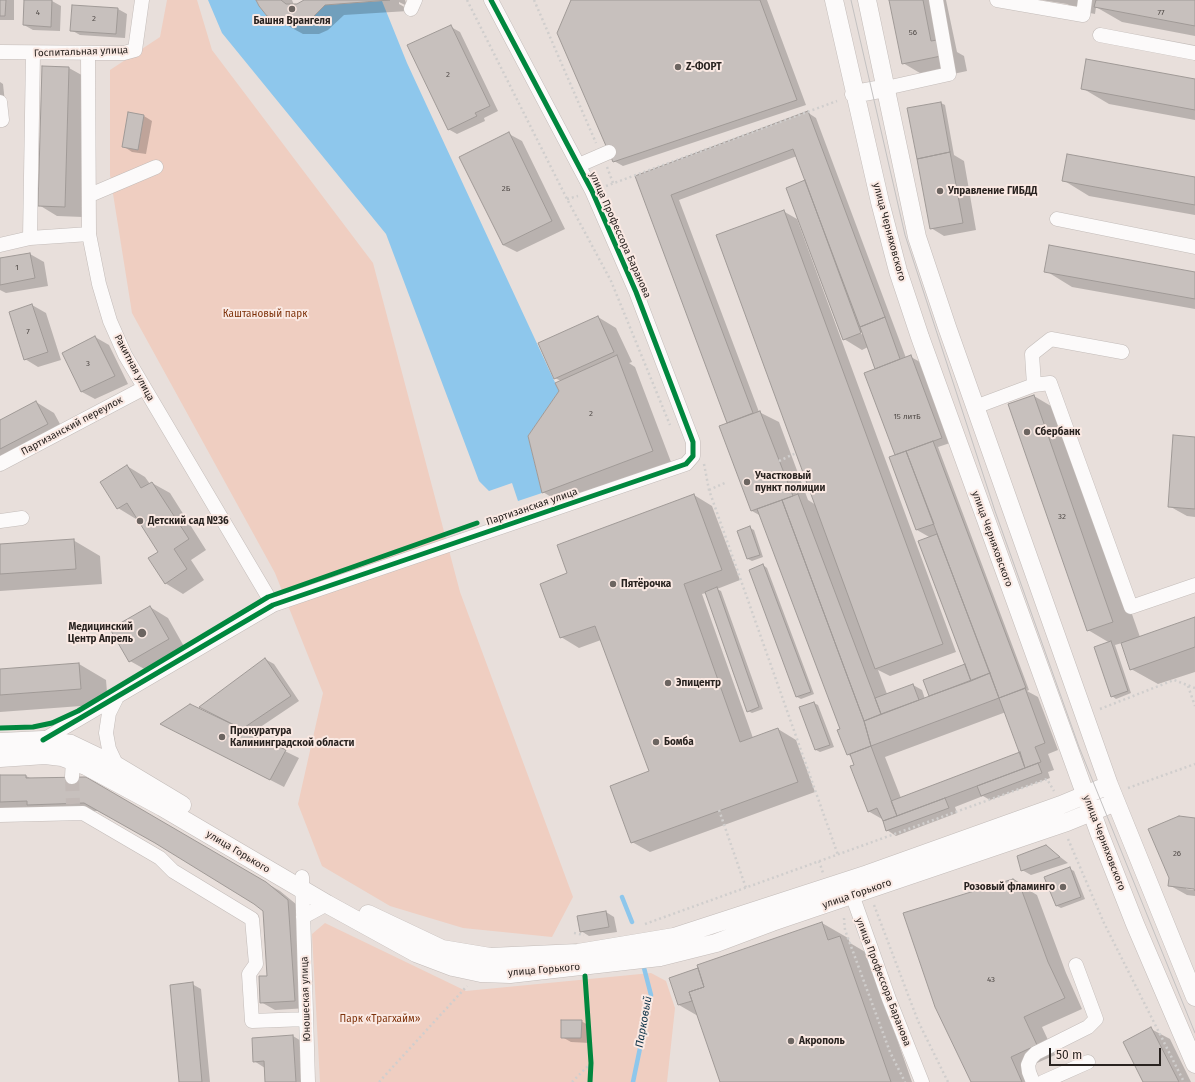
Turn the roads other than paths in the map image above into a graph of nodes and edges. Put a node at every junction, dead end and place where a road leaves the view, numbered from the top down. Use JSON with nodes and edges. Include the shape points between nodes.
{"nodes":[{"id":1,"x":142,"y":0,"type":"edge"},
{"id":2,"x":491,"y":0,"type":"edge"},
{"id":3,"x":834,"y":0,"type":"edge"},
{"id":4,"x":867,"y":0,"type":"edge"},
{"id":5,"x":936,"y":0,"type":"edge"},
{"id":6,"x":997,"y":0,"type":"edge"},
{"id":7,"x":1085,"y":0,"type":"edge"},
{"id":8,"x":1100,"y":35,"type":"dead end"},
{"id":9,"x":0,"y":52,"type":"edge"},
{"id":10,"x":33,"y":53,"type":"junction"},
{"id":11,"x":88,"y":53,"type":"junction"},
{"id":12,"x":1195,"y":53,"type":"edge"},
{"id":13,"x":886,"y":88,"type":"junction"},
{"id":14,"x":854,"y":94,"type":"junction"},
{"id":15,"x":0,"y":102,"type":"edge"},
{"id":16,"x":0,"y":120,"type":"edge"},
{"id":17,"x":605,"y":154,"type":"road end"},
{"id":18,"x":579,"y":165,"type":"junction"},
{"id":19,"x":156,"y":167,"type":"dead end"},
{"id":20,"x":90,"y":195,"type":"junction"},
{"id":21,"x":1057,"y":219,"type":"dead end"},
{"id":22,"x":89,"y":234,"type":"junction"},
{"id":23,"x":30,"y":238,"type":"junction"},
{"id":24,"x":0,"y":245,"type":"edge"},
{"id":25,"x":1195,"y":247,"type":"edge"},
{"id":26,"x":1122,"y":352,"type":"dead end"},
{"id":27,"x":1034,"y":385,"type":"junction"},
{"id":28,"x":144,"y":388,"type":"junction"},
{"id":29,"x":975,"y":407,"type":"junction"},
{"id":30,"x":0,"y":464,"type":"edge"},
{"id":31,"x":663,"y":472,"type":"joint"},
{"id":32,"x":22,"y":518,"type":"dead end"},
{"id":33,"x":0,"y":521,"type":"edge"},
{"id":34,"x":1195,"y":585,"type":"edge"},
{"id":35,"x":273,"y":605,"type":"junction"},
{"id":36,"x":117,"y":697,"type":"junction"},
{"id":37,"x":43,"y":740,"type":"junction"},
{"id":38,"x":0,"y":742,"type":"edge"},
{"id":39,"x":0,"y":758,"type":"edge"},
{"id":40,"x":117,"y":766,"type":"junction"},
{"id":41,"x":1112,"y":794,"type":"junction"},
{"id":42,"x":1089,"y":803,"type":"junction"},
{"id":43,"x":0,"y":815,"type":"edge"},
{"id":44,"x":302,"y":883,"type":"junction"},
{"id":45,"x":852,"y":896,"type":"junction"},
{"id":46,"x":327,"y":904,"type":"junction"},
{"id":47,"x":303,"y":917,"type":"junction"},
{"id":48,"x":1076,"y":965,"type":"dead end"},
{"id":49,"x":1195,"y":997,"type":"edge"},
{"id":50,"x":306,"y":1019,"type":"junction"},
{"id":51,"x":1088,"y":1062,"type":"dead end"},
{"id":52,"x":1195,"y":1064,"type":"edge"},
{"id":53,"x":308,"y":1082,"type":"edge"},
{"id":54,"x":921,"y":1082,"type":"edge"},
{"id":55,"x":1033,"y":1082,"type":"edge"},
{"id":56,"x":1043,"y":1082,"type":"edge"}],
"edges":[{"from":1,"to":11,"type":"street","name":"Госпитальная улица","via":[[135,50],[124,53]]},
{"from":2,"to":18,"type":"street","name":"улица Профессора Баранова"},
{"from":3,"to":14,"type":"main road","name":"улица Черняховского"},
{"from":4,"to":13,"type":"main road"},
{"from":5,"to":13,"type":"street","via":[[949,74]]},
{"from":6,"to":7,"type":"street","via":[[1083,15]]},
{"from":8,"to":12,"type":"street"},
{"from":9,"to":10,"type":"street","name":"Госпитальная улица"},
{"from":10,"to":11,"type":"street","name":"Госпитальная улица"},
{"from":10,"to":23,"type":"street"},
{"from":11,"to":20,"type":"street","name":"Ракитная улица"},
{"from":13,"to":14,"type":"main road"},
{"from":13,"to":29,"type":"main road","via":[[917,237]]},
{"from":14,"to":42,"type":"main road","name":"улица Черняховского","via":[[898,271]]},
{"from":15,"to":16,"type":"street"},
{"from":17,"to":18,"type":"street"},
{"from":18,"to":31,"type":"street","name":"улица Профессора Баранова","via":[[636,292],[692,442],[693,456],[686,464]]},
{"from":19,"to":20,"type":"street"},
{"from":20,"to":22,"type":"street","name":"Ракитная улица"},
{"from":21,"to":25,"type":"street"},
{"from":22,"to":23,"type":"street"},
{"from":22,"to":28,"type":"street","name":"Ракитная улица","via":[[99,284],[110,321],[125,355]]},
{"from":23,"to":24,"type":"street"},
{"from":26,"to":27,"type":"street","via":[[1052,339],[1032,354]]},
{"from":27,"to":29,"type":"street"},
{"from":27,"to":34,"type":"street","via":[[1050,383],[1130,607]]},
{"from":28,"to":30,"type":"street","name":"Партизанский переулок"},
{"from":28,"to":35,"type":"street","name":"Ракитная улица"},
{"from":29,"to":41,"type":"main road"},
{"from":31,"to":35,"type":"street","name":"Партизанская улица"},
{"from":32,"to":33,"type":"street"},
{"from":35,"to":36,"type":"street","name":"Партизанская улица"},
{"from":36,"to":37,"type":"street","name":"Партизанская улица"},
{"from":36,"to":40,"type":"street","via":[[109,713],[106,734],[109,749]]},
{"from":37,"to":38,"type":"main road","name":"улица Горького"},
{"from":37,"to":40,"type":"main road","name":"улица Горького","via":[[71,744]]},
{"from":39,"to":44,"type":"main road","name":"улица Горького","via":[[45,755],[62,757],[72,769],[86,766]]},
{"from":40,"to":44,"type":"main road","name":"улица Горького"},
{"from":41,"to":42,"type":"main road","name":"улица Горького"},
{"from":41,"to":49,"type":"main road"},
{"from":42,"to":45,"type":"main road","name":"улица Горького","via":[[1047,829]]},
{"from":42,"to":52,"type":"main road","name":"улица Черняховского","via":[[1135,924]]},
{"from":43,"to":50,"type":"street","via":[[74,808],[160,858],[173,871],[252,919],[256,964],[249,974],[252,1021]]},
{"from":44,"to":45,"type":"main road","name":"улица Горького","via":[[442,949],[490,958],[578,953],[674,937]]},
{"from":44,"to":46,"type":"main road","name":"улица Горького"},
{"from":44,"to":47,"type":"street","name":"Юношеская улица"},
{"from":45,"to":46,"type":"main road","name":"улица Горького","via":[[716,943],[674,954],[510,974],[481,972],[436,962]]},
{"from":45,"to":54,"type":"street","name":"улица Профессора Баранова"},
{"from":46,"to":47,"type":"street"},
{"from":47,"to":50,"type":"street","name":"Юношеская улица"},
{"from":48,"to":55,"type":"street","via":[[1096,1013],[1096,1019],[1088,1027],[1036,1053],[1031,1058],[1028,1065]]},
{"from":50,"to":53,"type":"street","name":"Юношеская улица"},
{"from":51,"to":56,"type":"street"}]}
